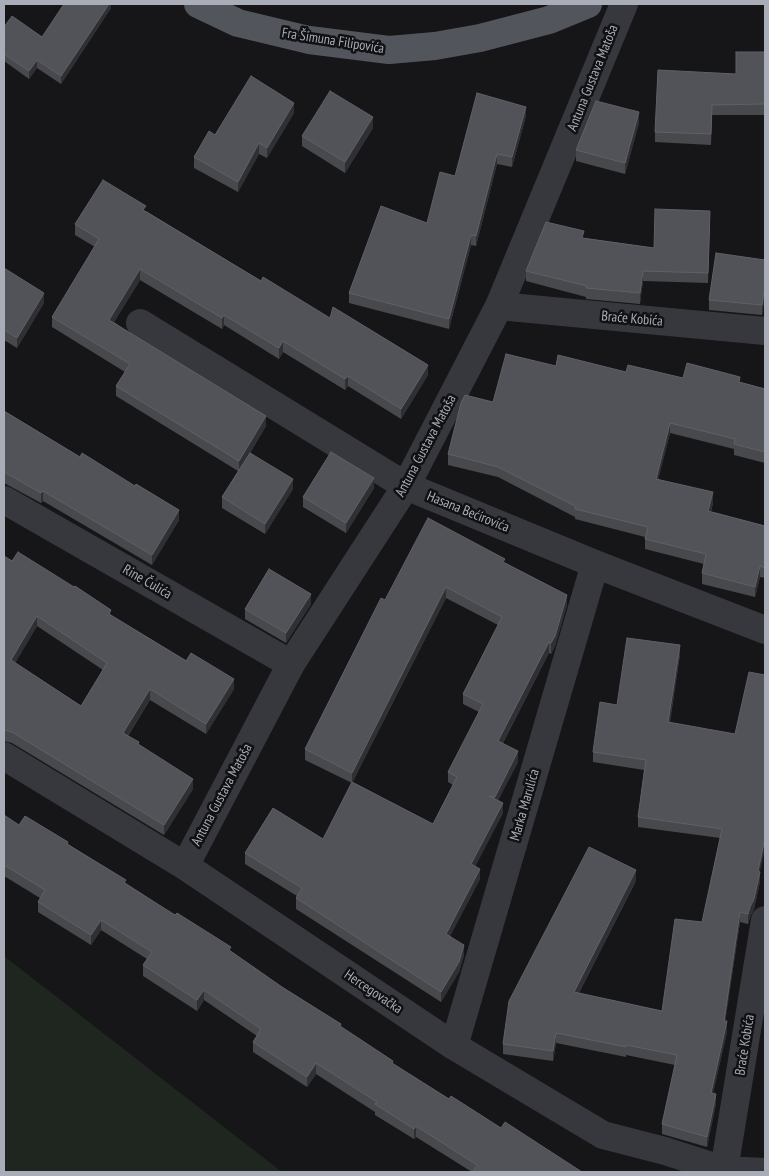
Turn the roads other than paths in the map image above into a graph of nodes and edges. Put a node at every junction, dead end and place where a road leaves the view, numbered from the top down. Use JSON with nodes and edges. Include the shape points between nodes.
{"nodes":[{"id":1,"x":198,"y":4,"type":"edge"},
{"id":2,"x":588,"y":4,"type":"edge"},
{"id":3,"x":624,"y":4,"type":"edge"},
{"id":4,"x":499,"y":306,"type":"junction"},
{"id":5,"x":140,"y":323,"type":"dead end"},
{"id":6,"x":765,"y":331,"type":"edge"},
{"id":7,"x":406,"y":486,"type":"junction"},
{"id":8,"x":4,"y":500,"type":"edge"},
{"id":9,"x":595,"y":564,"type":"junction"},
{"id":10,"x":765,"y":630,"type":"edge"},
{"id":11,"x":291,"y":664,"type":"junction"},
{"id":12,"x":4,"y":756,"type":"edge"},
{"id":13,"x":185,"y":866,"type":"junction"},
{"id":14,"x":765,"y":920,"type":"edge"},
{"id":15,"x":454,"y":1046,"type":"junction"},
{"id":16,"x":724,"y":1170,"type":"junction"},
{"id":17,"x":765,"y":1172,"type":"edge"}],
"edges":[{"from":1,"to":2,"type":"main road","name":"Fra Šimuna Filipovića","via":[[238,23],[309,40],[390,50],[480,38],[549,20]]},
{"from":3,"to":4,"type":"street","name":"Antuna Gustava Matoša"},
{"from":4,"to":6,"type":"street","name":"Braće Kobića"},
{"from":4,"to":7,"type":"street","name":"Antuna Gustava Matoša"},
{"from":5,"to":7,"type":"street","name":"Hasana Bećirovića"},
{"from":7,"to":9,"type":"street","name":"Hasana Bećirovića"},
{"from":7,"to":11,"type":"street","name":"Antuna Gustava Matoša"},
{"from":8,"to":11,"type":"street","name":"Rine Čulića"},
{"from":9,"to":10,"type":"street","name":"Hasana Bećirovića"},
{"from":9,"to":15,"type":"street","name":"Marka Marulića"},
{"from":11,"to":13,"type":"street","name":"Antuna Gustava Matoša"},
{"from":12,"to":13,"type":"street","name":"Hercegovačka"},
{"from":13,"to":15,"type":"street","name":"Hercegovačka"},
{"from":14,"to":16,"type":"street","name":"Braće Kobića"},
{"from":15,"to":16,"type":"street","name":"Hercegovačka","via":[[603,1135]]},
{"from":16,"to":17,"type":"street","name":"Hercegovačka"}]}
